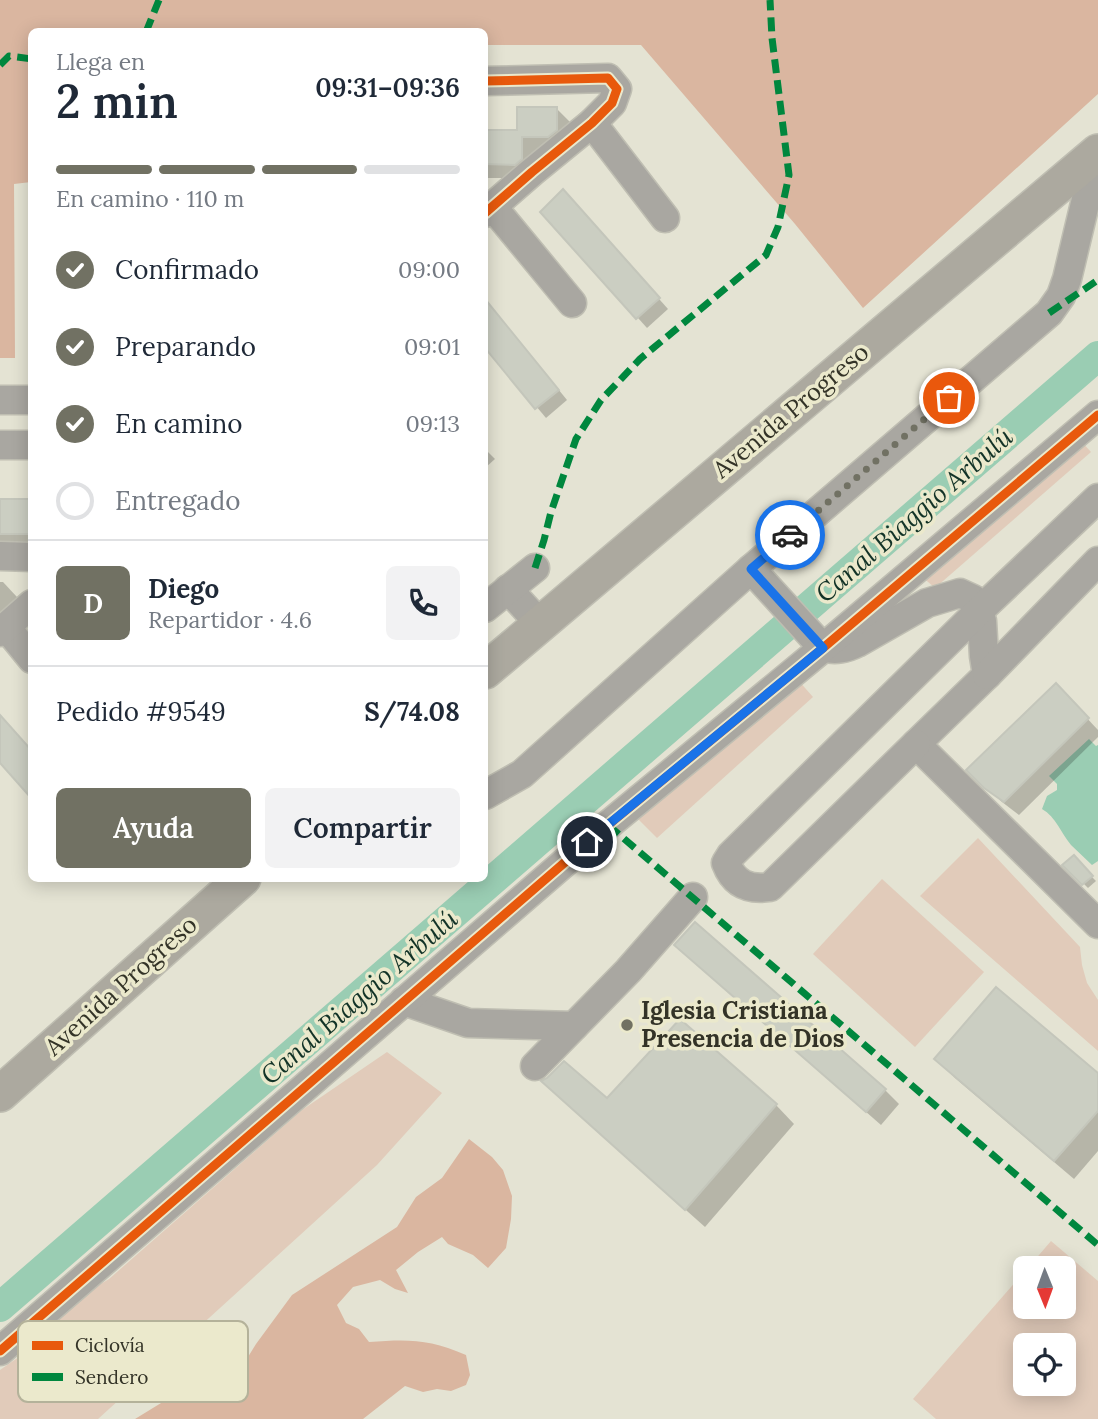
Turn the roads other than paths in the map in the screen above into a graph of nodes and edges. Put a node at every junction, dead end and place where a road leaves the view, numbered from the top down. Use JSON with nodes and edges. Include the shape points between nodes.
{"nodes":[{"id":1,"x":488,"y":81,"type":"edge"},
{"id":2,"x":592,"y":123,"type":"junction"},
{"id":3,"x":1097,"y":153,"type":"edge"},
{"id":4,"x":489,"y":209,"type":"edge"},
{"id":5,"x":665,"y":218,"type":"dead end"},
{"id":6,"x":572,"y":303,"type":"dead end"},
{"id":7,"x":0,"y":400,"type":"edge"},
{"id":8,"x":28,"y":400,"type":"edge"},
{"id":9,"x":1098,"y":415,"type":"edge"},
{"id":10,"x":0,"y":445,"type":"edge"},
{"id":11,"x":28,"y":445,"type":"edge"},
{"id":12,"x":1098,"y":498,"type":"edge"},
{"id":13,"x":0,"y":556,"type":"edge"},
{"id":14,"x":28,"y":557,"type":"edge"},
{"id":15,"x":1098,"y":561,"type":"edge"},
{"id":16,"x":535,"y":568,"type":"dead end"},
{"id":17,"x":751,"y":569,"type":"junction"},
{"id":18,"x":508,"y":589,"type":"junction"},
{"id":19,"x":488,"y":606,"type":"edge"},
{"id":20,"x":28,"y":607,"type":"edge"},
{"id":21,"x":978,"y":612,"type":"junction"},
{"id":22,"x":540,"y":624,"type":"junction"},
{"id":23,"x":3,"y":629,"type":"edge"},
{"id":24,"x":823,"y":648,"type":"junction"},
{"id":25,"x":28,"y":655,"type":"edge"},
{"id":26,"x":488,"y":668,"type":"edge"},
{"id":27,"x":987,"y":675,"type":"junction"},
{"id":28,"x":916,"y":744,"type":"junction"},
{"id":29,"x":488,"y":793,"type":"edge"},
{"id":30,"x":238,"y":882,"type":"edge"},
{"id":31,"x":693,"y":897,"type":"dead end"},
{"id":32,"x":1098,"y":923,"type":"edge"},
{"id":33,"x":404,"y":1001,"type":"junction"},
{"id":34,"x":574,"y":1026,"type":"junction"},
{"id":35,"x":535,"y":1066,"type":"dead end"},
{"id":36,"x":0,"y":1094,"type":"edge"},
{"id":37,"x":35,"y":1321,"type":"edge"},
{"id":38,"x":18,"y":1335,"type":"edge"},
{"id":39,"x":0,"y":1351,"type":"edge"}],
"edges":[{"from":1,"to":2,"type":"street","via":[[608,78],[617,89],[612,103]]},
{"from":2,"to":4,"type":"street"},
{"from":2,"to":5,"type":"street"},
{"from":3,"to":17,"type":"street","via":[[1067,279],[1049,313]]},
{"from":3,"to":22,"type":"main road","name":"Avenida Progreso"},
{"from":4,"to":6,"type":"street"},
{"from":7,"to":8,"type":"street"},
{"from":9,"to":24,"type":"street"},
{"from":10,"to":11,"type":"street"},
{"from":12,"to":21,"type":"street"},
{"from":13,"to":14,"type":"street"},
{"from":15,"to":27,"type":"street"},
{"from":16,"to":18,"type":"street"},
{"from":17,"to":24,"type":"street"},
{"from":17,"to":29,"type":"street","via":[[522,774]]},
{"from":18,"to":19,"type":"street"},
{"from":18,"to":22,"type":"street"},
{"from":20,"to":23,"type":"street"},
{"from":21,"to":24,"type":"street","via":[[974,600],[960,593],[927,603],[846,649]]},
{"from":21,"to":27,"type":"street"},
{"from":21,"to":28,"type":"street","via":[[731,855],[726,863],[730,873],[757,889],[770,887]]},
{"from":22,"to":26,"type":"main road","name":"Avenida Progreso"},
{"from":23,"to":25,"type":"street"},
{"from":24,"to":33,"type":"street","via":[[608,824]]},
{"from":27,"to":28,"type":"street"},
{"from":28,"to":32,"type":"street"},
{"from":30,"to":36,"type":"main road","name":"Avenida Progreso"},
{"from":31,"to":34,"type":"street"},
{"from":33,"to":34,"type":"street","via":[[468,1023]]},
{"from":33,"to":37,"type":"street"},
{"from":34,"to":35,"type":"street"},
{"from":38,"to":39,"type":"street"}]}
